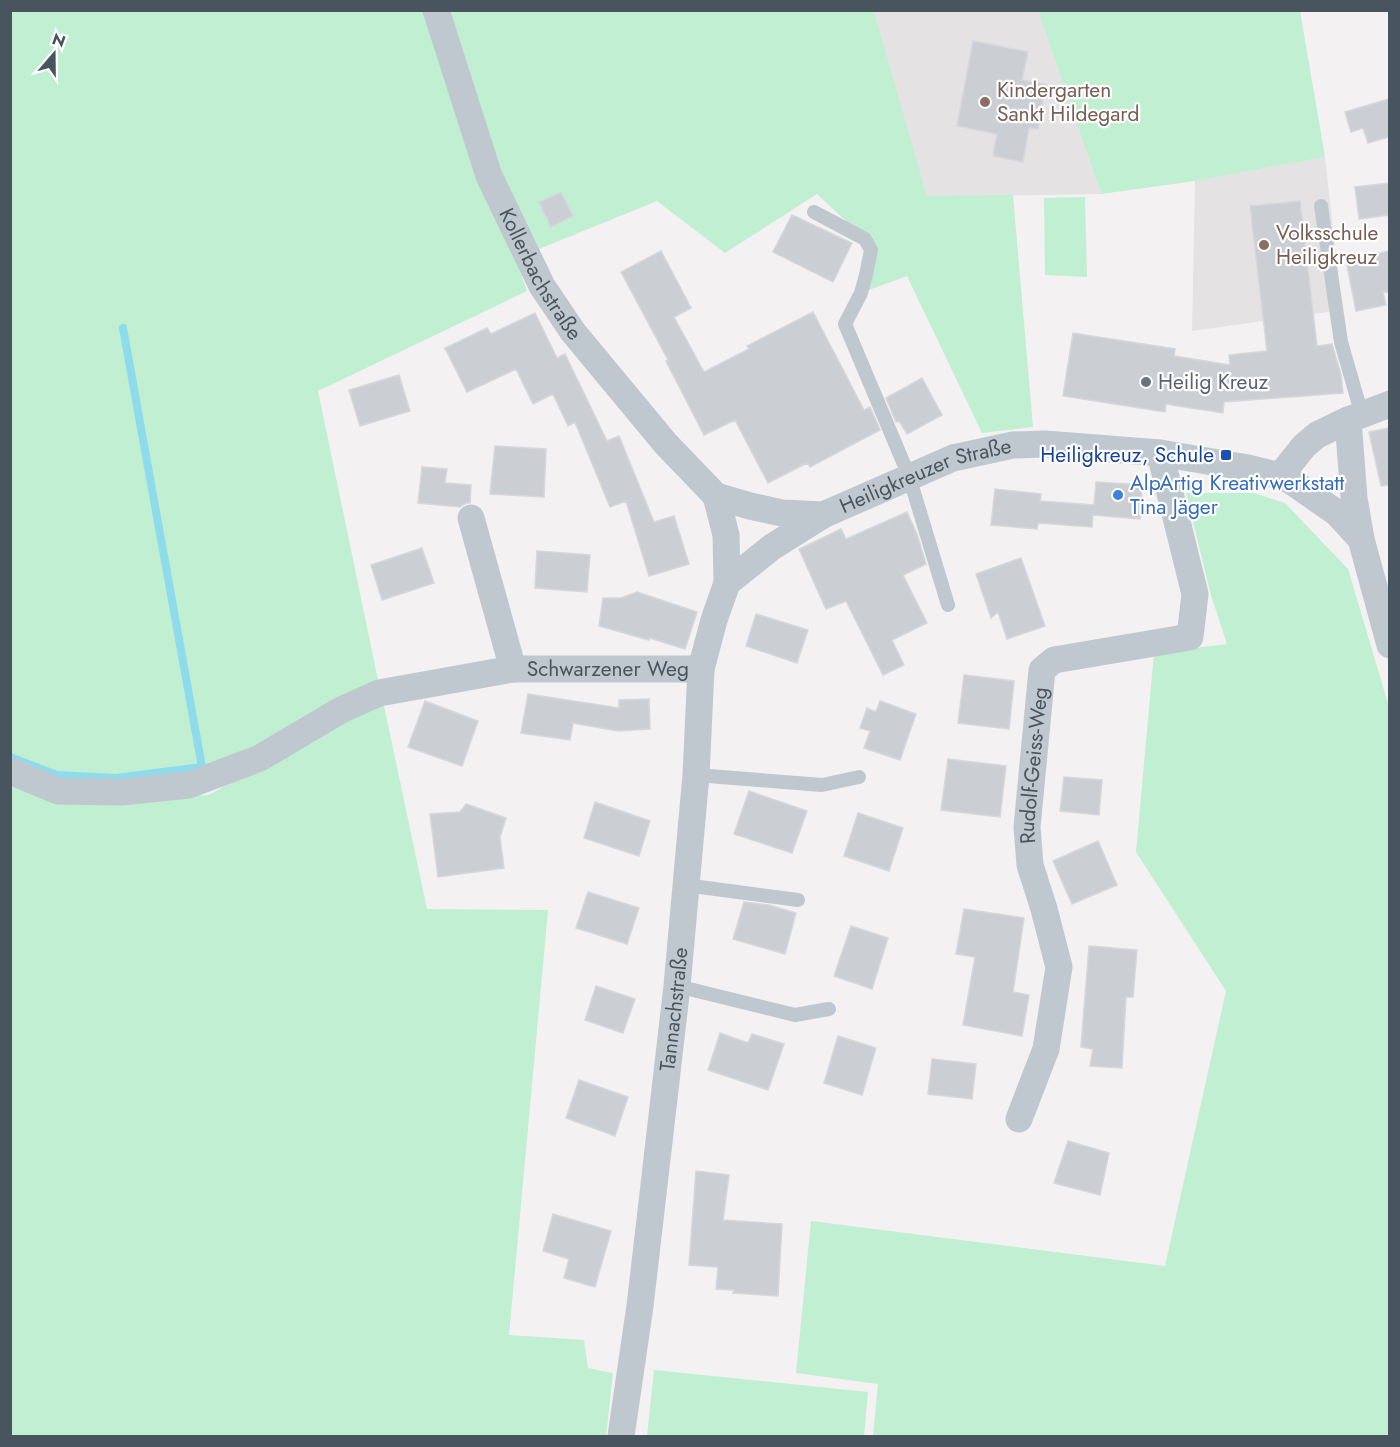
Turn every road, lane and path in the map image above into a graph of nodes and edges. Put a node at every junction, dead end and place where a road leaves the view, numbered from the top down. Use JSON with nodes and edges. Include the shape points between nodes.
{"nodes":[{"id":1,"x":436,"y":10,"type":"edge"},
{"id":2,"x":1321,"y":206,"type":"dead end"},
{"id":3,"x":814,"y":212,"type":"dead end"},
{"id":4,"x":1389,"y":404,"type":"edge"},
{"id":5,"x":1355,"y":418,"type":"junction"},
{"id":6,"x":1160,"y":453,"type":"junction"},
{"id":7,"x":909,"y":476,"type":"junction"},
{"id":8,"x":1280,"y":476,"type":"junction"},
{"id":9,"x":716,"y":496,"type":"junction"},
{"id":10,"x":823,"y":515,"type":"junction"},
{"id":11,"x":471,"y":518,"type":"dead end"},
{"id":12,"x":1361,"y":539,"type":"junction"},
{"id":13,"x":727,"y":583,"type":"junction"},
{"id":14,"x":948,"y":605,"type":"dead end"},
{"id":15,"x":1389,"y":645,"type":"edge"},
{"id":16,"x":513,"y":669,"type":"junction"},
{"id":17,"x":701,"y":669,"type":"junction"},
{"id":18,"x":10,"y":771,"type":"edge"},
{"id":19,"x":696,"y":775,"type":"junction"},
{"id":20,"x":859,"y":777,"type":"dead end"},
{"id":21,"x":685,"y":885,"type":"junction"},
{"id":22,"x":798,"y":900,"type":"dead end"},
{"id":23,"x":677,"y":986,"type":"junction"},
{"id":24,"x":829,"y":1009,"type":"dead end"},
{"id":25,"x":1019,"y":1119,"type":"dead end"},
{"id":26,"x":621,"y":1437,"type":"edge"}],
"edges":[{"from":1,"to":9,"type":"street","name":"Kollerbachstraße","via":[[489,176],[542,286],[573,332],[666,444]]},
{"from":2,"to":5,"type":"lane"},
{"from":3,"to":7,"type":"lane","via":[[866,239],[871,250],[861,293],[845,324]]},
{"from":4,"to":5,"type":"street"},
{"from":5,"to":8,"type":"street","via":[[1317,435]]},
{"from":5,"to":12,"type":"street","name":"Heiligkreuzer Straße","via":[[1354,498]]},
{"from":6,"to":7,"type":"street","name":"Heiligkreuzer Straße","via":[[1045,444],[1012,446],[953,458]]},
{"from":6,"to":8,"type":"street","name":"Heiligkreuzer Straße"},
{"from":6,"to":25,"type":"street","name":"Rudolf-Geiss-Weg","via":[[1195,594],[1190,637],[1054,660],[1042,670],[1027,827],[1030,866],[1059,967],[1046,1049]]},
{"from":7,"to":10,"type":"street","name":"Heiligkreuzer Straße"},
{"from":7,"to":14,"type":"lane"},
{"from":8,"to":12,"type":"street","name":"Heiligkreuzer Straße","via":[[1337,513]]},
{"from":9,"to":10,"type":"street","name":"Heiligkreuzer Straße","via":[[782,513]]},
{"from":9,"to":13,"type":"street","name":"Tannachstraße","via":[[726,535]]},
{"from":10,"to":13,"type":"street","via":[[772,547]]},
{"from":11,"to":16,"type":"street","name":"Schwarzener Weg"},
{"from":12,"to":15,"type":"street","name":"Heiligkreuzer Straße"},
{"from":13,"to":17,"type":"street","name":"Tannachstraße"},
{"from":16,"to":17,"type":"street","name":"Schwarzener Weg"},
{"from":16,"to":18,"type":"street","name":"Schwarzener Weg","via":[[380,693],[341,710],[260,758],[189,785],[122,792],[58,791]]},
{"from":17,"to":19,"type":"street","name":"Tannachstraße"},
{"from":19,"to":20,"type":"lane","via":[[822,784]]},
{"from":19,"to":21,"type":"street","name":"Tannachstraße"},
{"from":21,"to":22,"type":"lane"},
{"from":21,"to":23,"type":"street","name":"Tannachstraße"},
{"from":23,"to":24,"type":"lane","via":[[795,1015]]},
{"from":23,"to":26,"type":"street","name":"Tannachstraße"}]}
